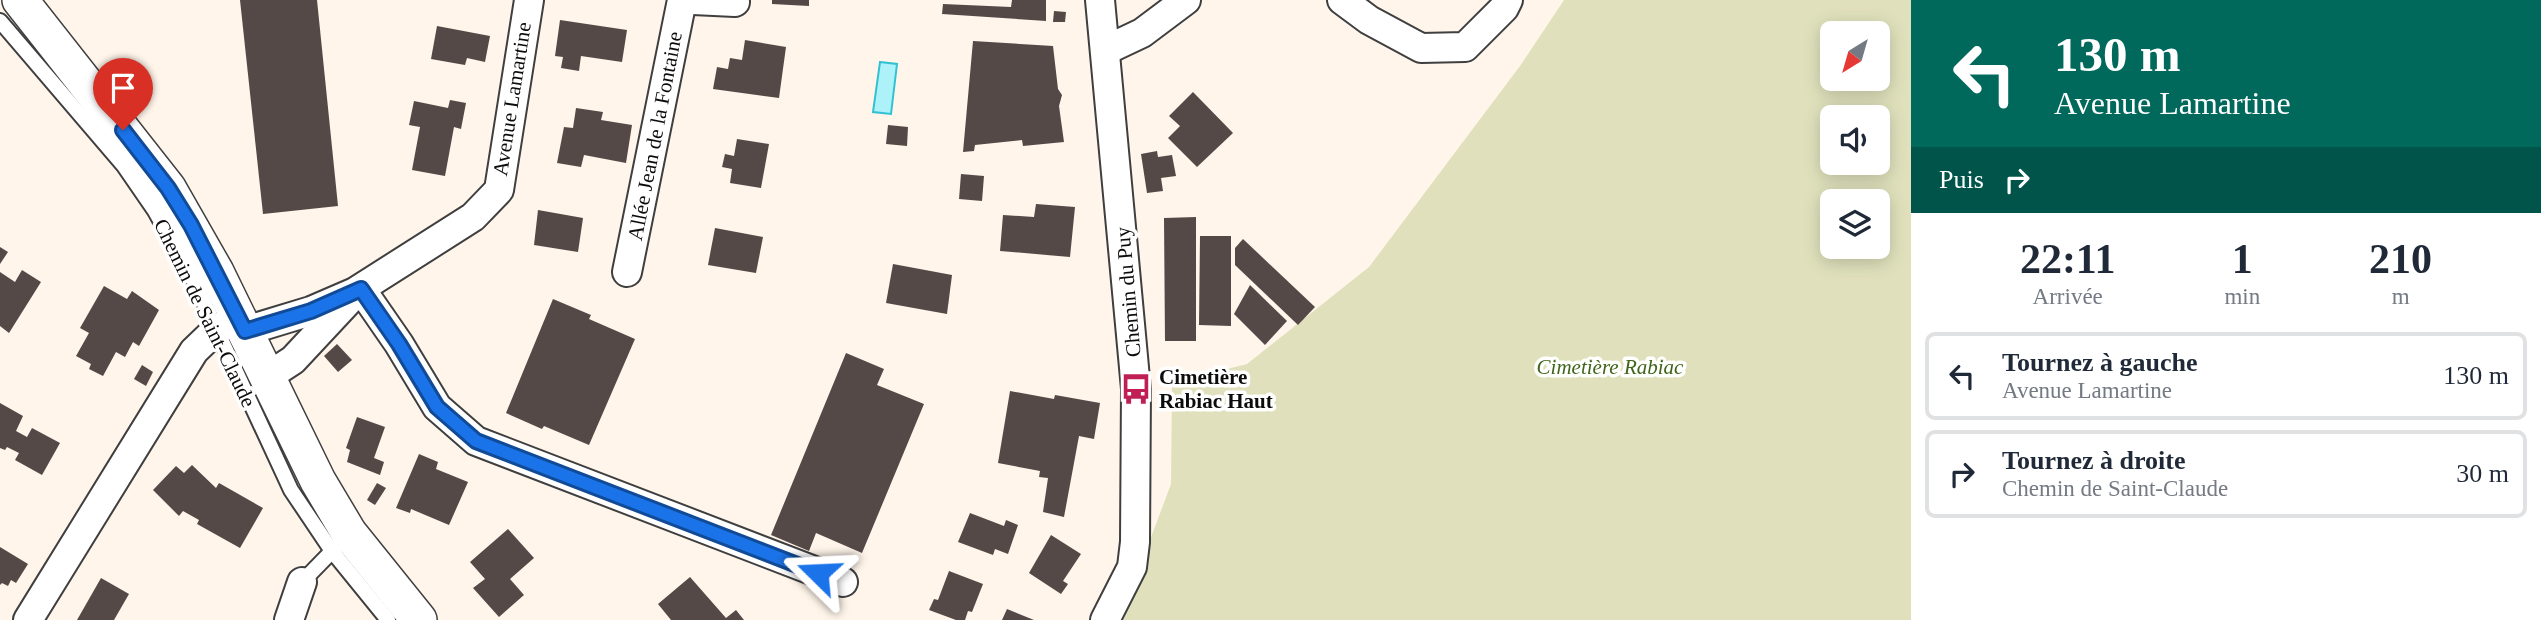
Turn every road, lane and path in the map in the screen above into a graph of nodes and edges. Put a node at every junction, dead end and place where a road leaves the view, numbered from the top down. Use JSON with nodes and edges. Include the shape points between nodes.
{"nodes":[{"id":1,"x":20,"y":0,"type":"edge"},
{"id":2,"x":529,"y":0,"type":"edge"},
{"id":3,"x":682,"y":0,"type":"edge"},
{"id":4,"x":693,"y":0,"type":"edge"},
{"id":5,"x":1100,"y":0,"type":"edge"},
{"id":6,"x":1186,"y":0,"type":"edge"},
{"id":7,"x":1342,"y":0,"type":"edge"},
{"id":8,"x":1508,"y":0,"type":"edge"},
{"id":9,"x":735,"y":2,"type":"dead end"},
{"id":10,"x":0,"y":21,"type":"edge"},
{"id":11,"x":1106,"y":50,"type":"junction"},
{"id":12,"x":627,"y":272,"type":"dead end"},
{"id":13,"x":358,"y":291,"type":"junction"},
{"id":14,"x":233,"y":326,"type":"junction"},
{"id":15,"x":267,"y":377,"type":"junction"},
{"id":16,"x":341,"y":542,"type":"junction"},
{"id":17,"x":302,"y":582,"type":"joint"},
{"id":18,"x":843,"y":582,"type":"dead end"},
{"id":19,"x":28,"y":620,"type":"edge"},
{"id":20,"x":289,"y":620,"type":"edge"},
{"id":21,"x":388,"y":620,"type":"edge"},
{"id":22,"x":419,"y":620,"type":"edge"},
{"id":23,"x":1105,"y":620,"type":"edge"}],
"edges":[{"from":1,"to":14,"type":"street","name":"Chemin de Saint-Claude","via":[[168,188],[191,225]]},
{"from":2,"to":13,"type":"street","name":"Avenue Lamartine","via":[[499,190],[473,217]]},
{"from":3,"to":12,"type":"street","name":"Allée Jean de la Fontaine"},
{"from":4,"to":9,"type":"street"},
{"from":5,"to":11,"type":"street","name":"Chemin du Puy"},
{"from":6,"to":11,"type":"street","via":[[1142,33]]},
{"from":7,"to":8,"type":"street","via":[[1421,48],[1465,47]]},
{"from":10,"to":14,"type":"lane","name":"Chemin de Saint-Claude","via":[[124,166]]},
{"from":11,"to":23,"type":"street","name":"Chemin du Puy","via":[[1136,389],[1132,567]]},
{"from":13,"to":14,"type":"street","name":"Avenue Lamartine","via":[[311,311]]},
{"from":13,"to":15,"type":"street","name":"Avenue Lamartine","via":[[293,360]]},
{"from":13,"to":18,"type":"street","via":[[399,344],[437,407],[476,441]]},
{"from":14,"to":15,"type":"street","name":"Chemin de Saint-Claude"},
{"from":14,"to":16,"type":"lane","name":"Chemin de Saint-Claude","via":[[291,490]]},
{"from":14,"to":19,"type":"street","via":[[194,351]]},
{"from":15,"to":16,"type":"street","name":"Chemin de Saint-Claude","via":[[318,481]]},
{"from":16,"to":17,"type":"lane"},
{"from":16,"to":21,"type":"lane","name":"Chemin de Saint-Claude"},
{"from":16,"to":22,"type":"street","name":"Chemin de Saint-Claude"},
{"from":17,"to":20,"type":"street"}]}
